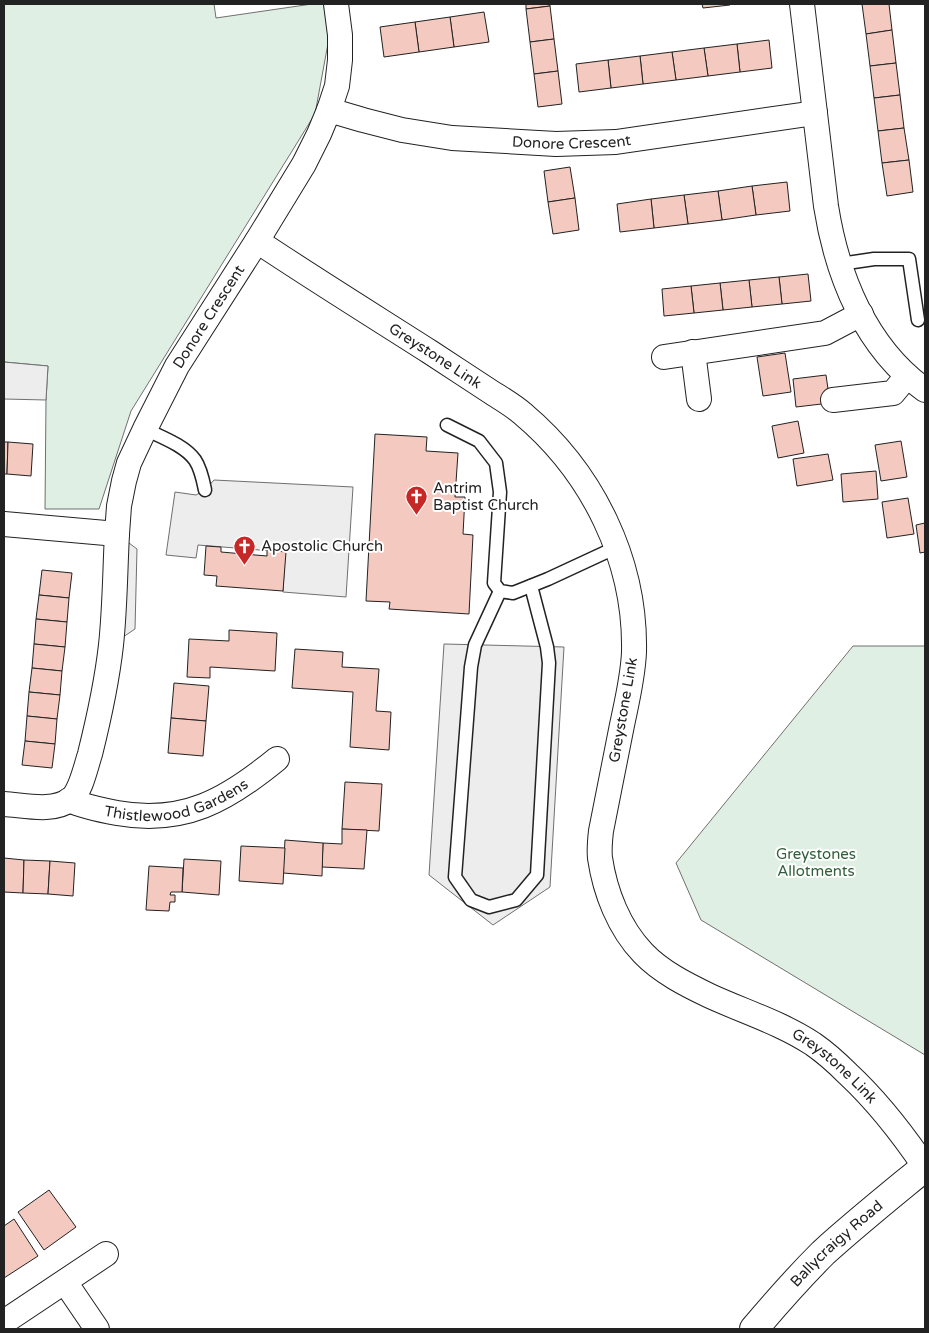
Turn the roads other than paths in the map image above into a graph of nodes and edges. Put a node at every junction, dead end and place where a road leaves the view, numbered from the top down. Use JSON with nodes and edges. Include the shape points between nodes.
{"nodes":[{"id":1,"x":336,"y":4,"type":"edge"},
{"id":2,"x":802,"y":4,"type":"edge"},
{"id":3,"x":329,"y":110,"type":"junction"},
{"id":4,"x":816,"y":113,"type":"junction"},
{"id":5,"x":257,"y":241,"type":"junction"},
{"id":6,"x":840,"y":264,"type":"junction"},
{"id":7,"x":861,"y":314,"type":"junction"},
{"id":8,"x":918,"y":320,"type":"dead end"},
{"id":9,"x":692,"y":352,"type":"junction"},
{"id":10,"x":664,"y":356,"type":"dead end"},
{"id":11,"x":916,"y":383,"type":"edge"},
{"id":12,"x":699,"y":399,"type":"dead end"},
{"id":13,"x":833,"y":400,"type":"dead end"},
{"id":14,"x":447,"y":425,"type":"dead end"},
{"id":15,"x":145,"y":428,"type":"junction"},
{"id":16,"x":205,"y":490,"type":"dead end"},
{"id":17,"x":4,"y":524,"type":"edge"},
{"id":18,"x":117,"y":534,"type":"junction"},
{"id":19,"x":617,"y":547,"type":"junction"},
{"id":20,"x":530,"y":586,"type":"junction"},
{"id":21,"x":500,"y":591,"type":"junction"},
{"id":22,"x":277,"y":759,"type":"dead end"},
{"id":23,"x":70,"y":800,"type":"junction"},
{"id":24,"x":4,"y":804,"type":"edge"},
{"id":25,"x":925,"y":1167,"type":"edge"},
{"id":26,"x":106,"y":1254,"type":"dead end"},
{"id":27,"x":65,"y":1282,"type":"junction"},
{"id":28,"x":4,"y":1322,"type":"edge"},
{"id":29,"x":97,"y":1329,"type":"edge"},
{"id":30,"x":754,"y":1329,"type":"edge"}],
"edges":[{"from":1,"to":3,"type":"street","name":"Donore Crescent","via":[[340,60]]},
{"from":2,"to":4,"type":"street"},
{"from":3,"to":4,"type":"street","name":"Donore Crescent","via":[[402,130],[452,138],[556,144],[616,142]]},
{"from":3,"to":5,"type":"street","name":"Donore Crescent","via":[[304,164]]},
{"from":4,"to":6,"type":"street","via":[[828,220]]},
{"from":5,"to":15,"type":"street","name":"Donore Crescent","via":[[177,366]]},
{"from":5,"to":19,"type":"street","name":"Greystone Link","via":[[522,412],[543,432],[583,482],[601,510]]},
{"from":6,"to":7,"type":"street"},
{"from":6,"to":8,"type":"lane","via":[[874,259],[910,259]]},
{"from":7,"to":9,"type":"street","via":[[825,333]]},
{"from":7,"to":11,"type":"street","via":[[887,355]]},
{"from":9,"to":10,"type":"street"},
{"from":9,"to":12,"type":"street"},
{"from":11,"to":13,"type":"street","via":[[893,393]]},
{"from":14,"to":21,"type":"lane","via":[[479,441],[496,462],[500,492],[494,583]]},
{"from":15,"to":16,"type":"lane","via":[[194,459]]},
{"from":15,"to":18,"type":"street","name":"Donore Crescent","via":[[124,481]]},
{"from":17,"to":18,"type":"street"},
{"from":18,"to":23,"type":"street","name":"Donore Crescent","via":[[107,670],[86,766],[77,791]]},
{"from":19,"to":20,"type":"lane"},
{"from":19,"to":25,"type":"street","name":"Greystone Link","via":[[632,610],[634,652],[631,684],[601,831],[600,856],[604,880],[620,922],[643,954],[678,979],[791,1031],[829,1056],[881,1108]]},
{"from":20,"to":21,"type":"lane","via":[[513,593]]},
{"from":20,"to":21,"type":"lane","via":[[549,663],[537,875],[516,900],[489,907],[471,900],[455,877],[471,667],[475,645]]},
{"from":22,"to":23,"type":"street","name":"Thistlewood Gardens","via":[[225,796],[188,811],[156,816],[124,814],[82,806]]},
{"from":23,"to":24,"type":"street","via":[[49,806]]},
{"from":25,"to":30,"type":"main road","name":"Ballycraigy Road","via":[[822,1254]]},
{"from":26,"to":27,"type":"street"},
{"from":27,"to":28,"type":"street"},
{"from":27,"to":29,"type":"street"}]}
